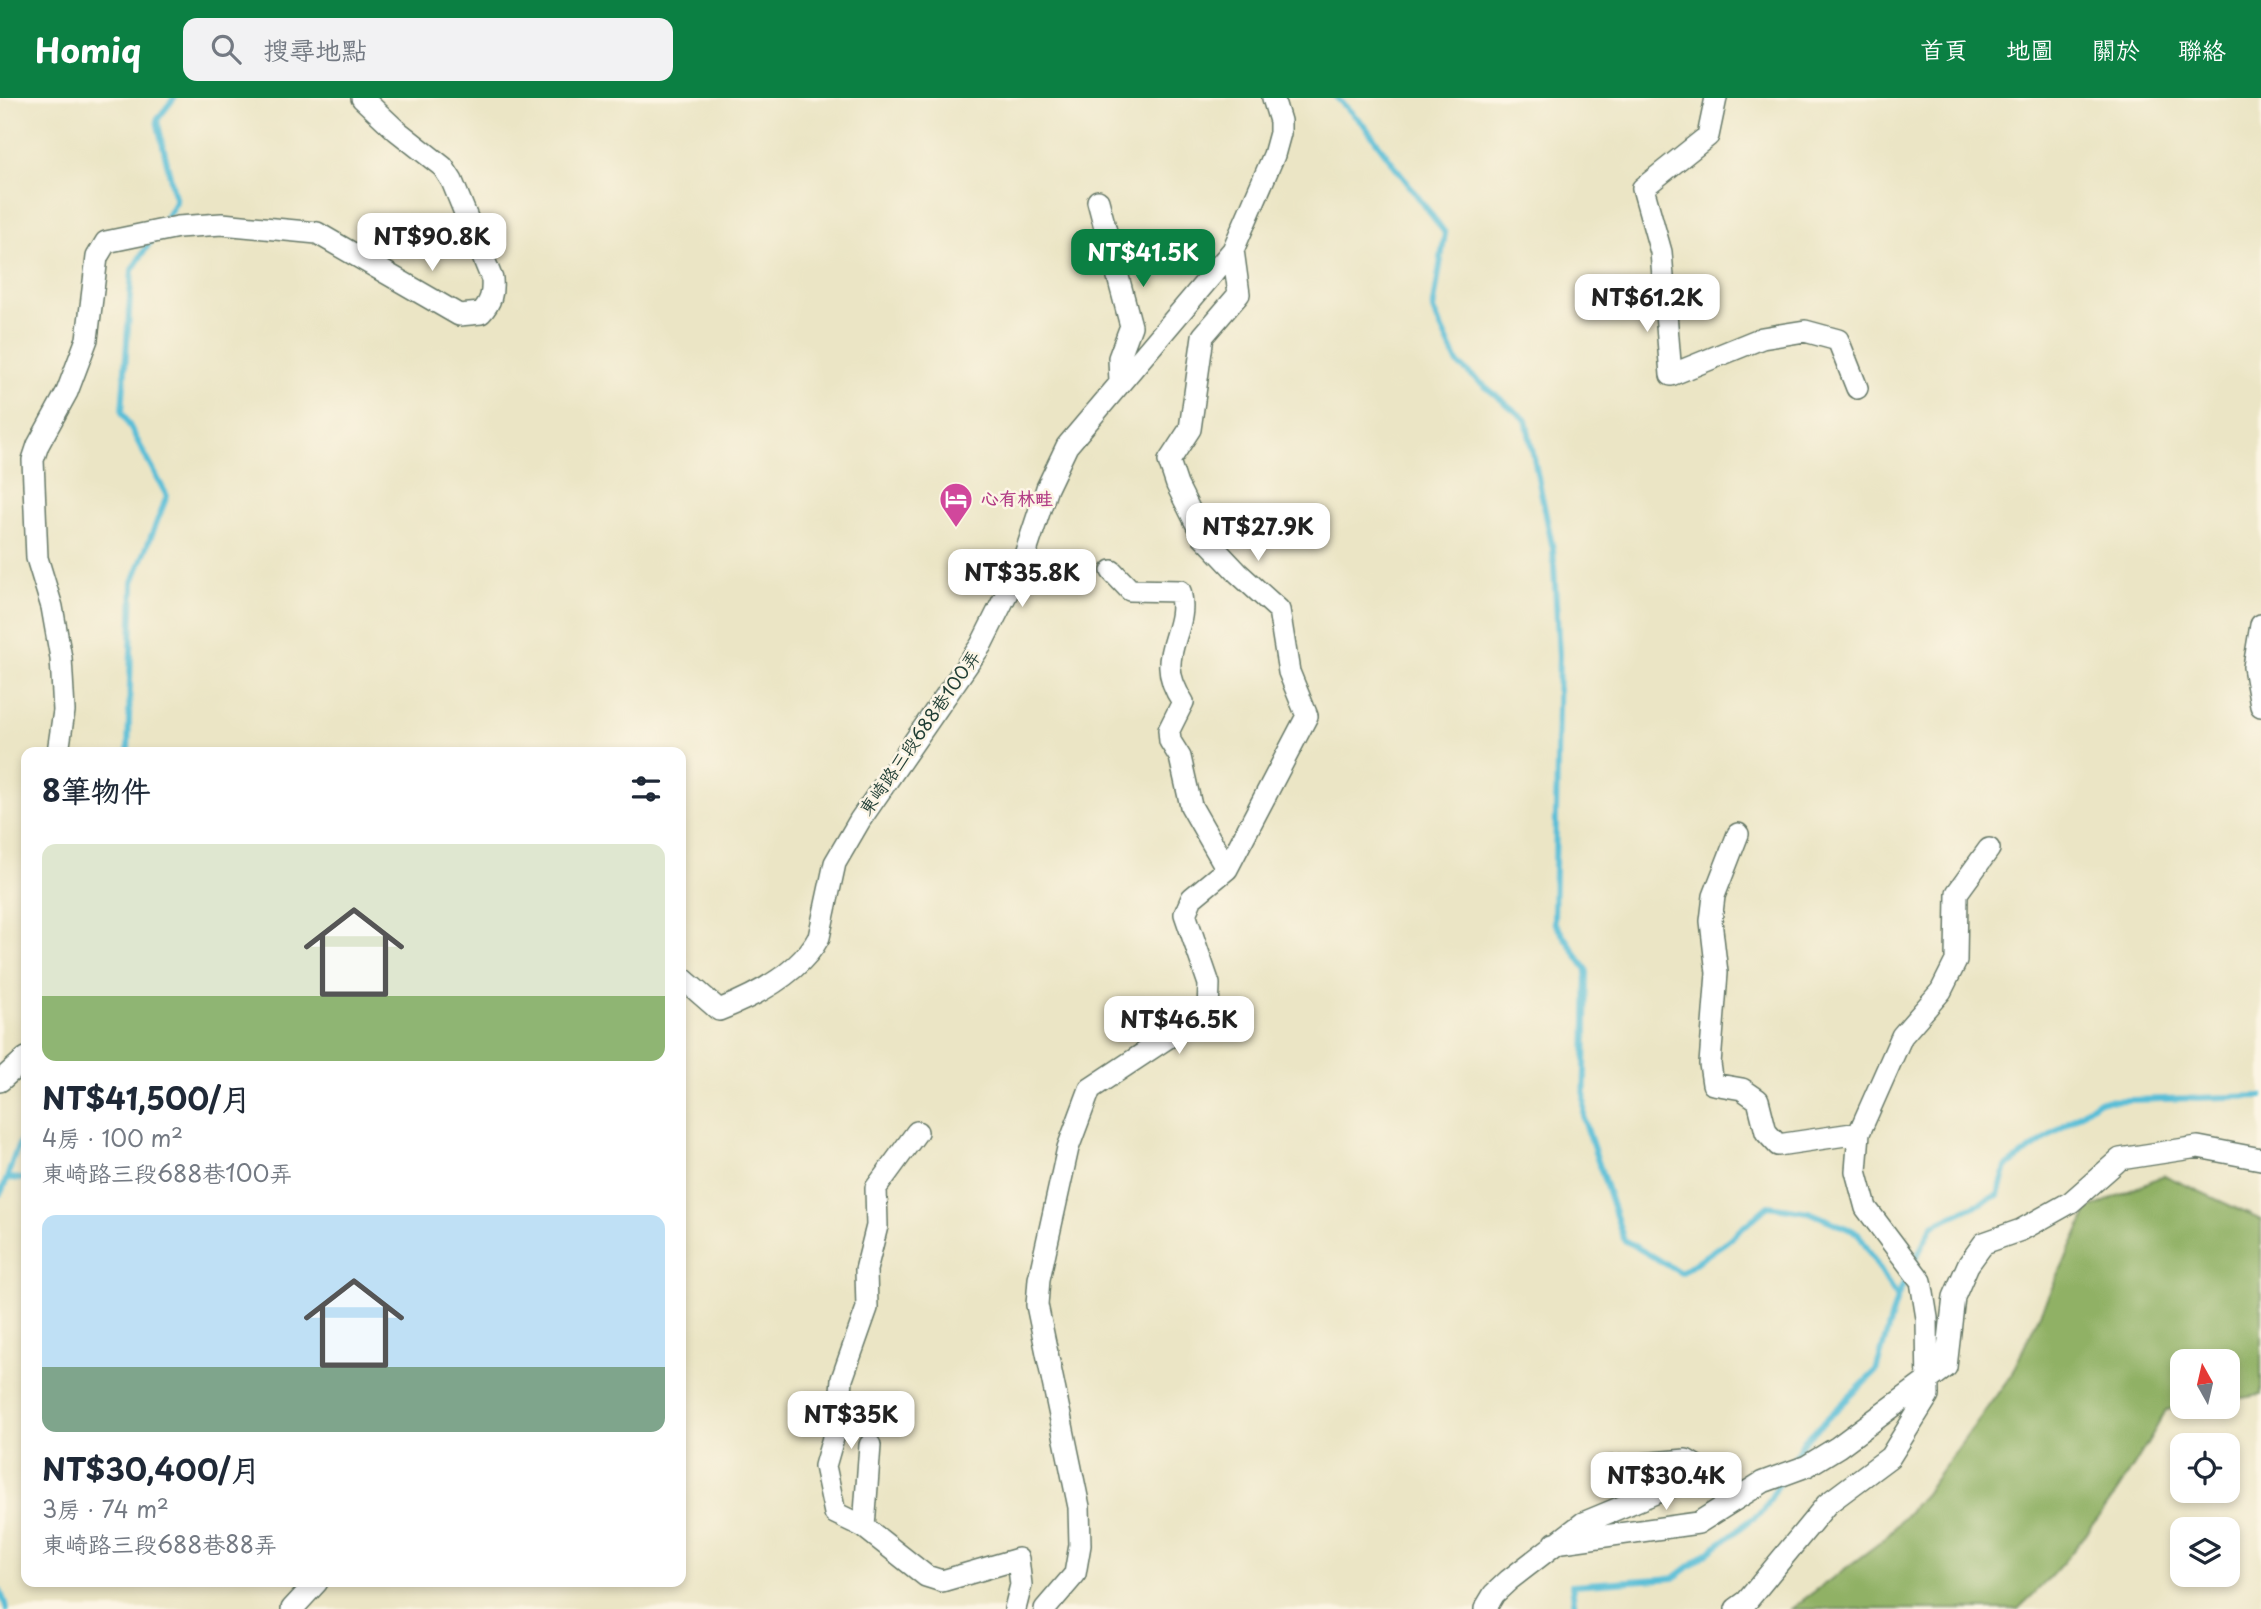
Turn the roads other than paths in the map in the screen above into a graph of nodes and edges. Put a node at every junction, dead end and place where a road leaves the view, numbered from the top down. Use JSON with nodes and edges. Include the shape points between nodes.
{"nodes":[{"id":1,"x":362,"y":98,"type":"edge"},
{"id":2,"x":1273,"y":98,"type":"edge"},
{"id":3,"x":1716,"y":98,"type":"edge"},
{"id":4,"x":1098,"y":201,"type":"dead end"},
{"id":5,"x":1233,"y":250,"type":"junction"},
{"id":6,"x":1120,"y":383,"type":"junction"},
{"id":7,"x":1857,"y":388,"type":"dead end"},
{"id":8,"x":1112,"y":570,"type":"dead end"},
{"id":9,"x":2261,"y":625,"type":"edge"},
{"id":10,"x":2261,"y":706,"type":"edge"},
{"id":11,"x":59,"y":747,"type":"edge"},
{"id":12,"x":1738,"y":834,"type":"dead end"},
{"id":13,"x":1989,"y":849,"type":"dead end"},
{"id":14,"x":1227,"y":869,"type":"junction"},
{"id":15,"x":686,"y":981,"type":"edge"},
{"id":16,"x":21,"y":1062,"type":"edge"},
{"id":17,"x":0,"y":1081,"type":"edge"},
{"id":18,"x":917,"y":1132,"type":"dead end"},
{"id":19,"x":1859,"y":1133,"type":"junction"},
{"id":20,"x":2261,"y":1159,"type":"edge"},
{"id":21,"x":1927,"y":1382,"type":"junction"},
{"id":22,"x":870,"y":1445,"type":"dead end"},
{"id":23,"x":1608,"y":1466,"type":"dead end"},
{"id":24,"x":864,"y":1527,"type":"junction"},
{"id":25,"x":1555,"y":1543,"type":"junction"},
{"id":26,"x":312,"y":1587,"type":"edge"},
{"id":27,"x":292,"y":1609,"type":"edge"},
{"id":28,"x":1015,"y":1609,"type":"edge"},
{"id":29,"x":1045,"y":1609,"type":"edge"},
{"id":30,"x":1485,"y":1609,"type":"edge"},
{"id":31,"x":1736,"y":1609,"type":"edge"}],
"edges":[{"from":1,"to":11,"type":"street","via":[[443,167],[453,181],[492,279],[493,293],[481,313],[459,315],[317,233],[222,224],[178,227],[106,242],[97,257],[87,339],[33,460],[37,558],[61,658],[64,711]]},
{"from":2,"to":5,"type":"street","name":"東崎路三段688巷100弄","via":[[1280,121],[1277,144]]},
{"from":3,"to":7,"type":"street","via":[[1708,136],[1643,188],[1661,252],[1671,375],[1762,338],[1805,331],[1838,340]]},
{"from":4,"to":6,"type":"street","via":[[1131,326],[1119,358]]},
{"from":5,"to":6,"type":"street","name":"東崎路三段688巷100弄"},
{"from":5,"to":14,"type":"street","via":[[1239,294],[1203,336],[1190,429],[1169,461],[1202,535],[1279,610],[1289,672],[1307,716]]},
{"from":6,"to":15,"type":"street","name":"東崎路三段688巷100弄","via":[[1067,446],[1047,488],[1023,561],[981,645],[835,863],[813,948],[802,961],[755,993],[719,1010]]},
{"from":8,"to":14,"type":"street","via":[[1130,590],[1180,591],[1184,609],[1168,660],[1174,689],[1183,702],[1169,730],[1170,741],[1180,757],[1191,806]]},
{"from":9,"to":10,"type":"street","via":[[2254,667]]},
{"from":12,"to":19,"type":"street","via":[[1714,896],[1711,921],[1717,973],[1710,1064],[1713,1084],[1742,1089],[1758,1100],[1766,1132],[1779,1144]]},
{"from":13,"to":19,"type":"street","via":[[1957,893],[1956,961],[1941,991],[1902,1036]]},
{"from":14,"to":29,"type":"street","via":[[1192,898],[1185,914],[1209,984],[1209,1011],[1090,1089],[1068,1148],[1037,1305],[1079,1507],[1080,1545],[1075,1574]]},
{"from":16,"to":17,"type":"street"},
{"from":18,"to":24,"type":"street","via":[[876,1188],[877,1226],[866,1270],[867,1308],[842,1379],[839,1417],[825,1466],[835,1513]]},
{"from":19,"to":21,"type":"street","via":[[1856,1171],[1866,1208],[1921,1281],[1927,1318]]},
{"from":20,"to":21,"type":"street","via":[[2198,1147],[2120,1160],[2071,1202],[2021,1230],[1984,1243],[1954,1297],[1946,1367]]},
{"from":21,"to":25,"type":"street","via":[[1838,1447],[1807,1466],[1763,1482],[1698,1523]]},
{"from":21,"to":31,"type":"street","via":[[1928,1396],[1890,1457],[1827,1504]]},
{"from":22,"to":24,"type":"street"},
{"from":23,"to":25,"type":"street","via":[[1686,1460],[1696,1466],[1689,1479],[1583,1523]]},
{"from":24,"to":28,"type":"street","via":[[926,1576],[942,1581],[1018,1559],[1021,1586]]},
{"from":25,"to":30,"type":"street","via":[[1509,1580]]},
{"from":26,"to":27,"type":"street"}]}
